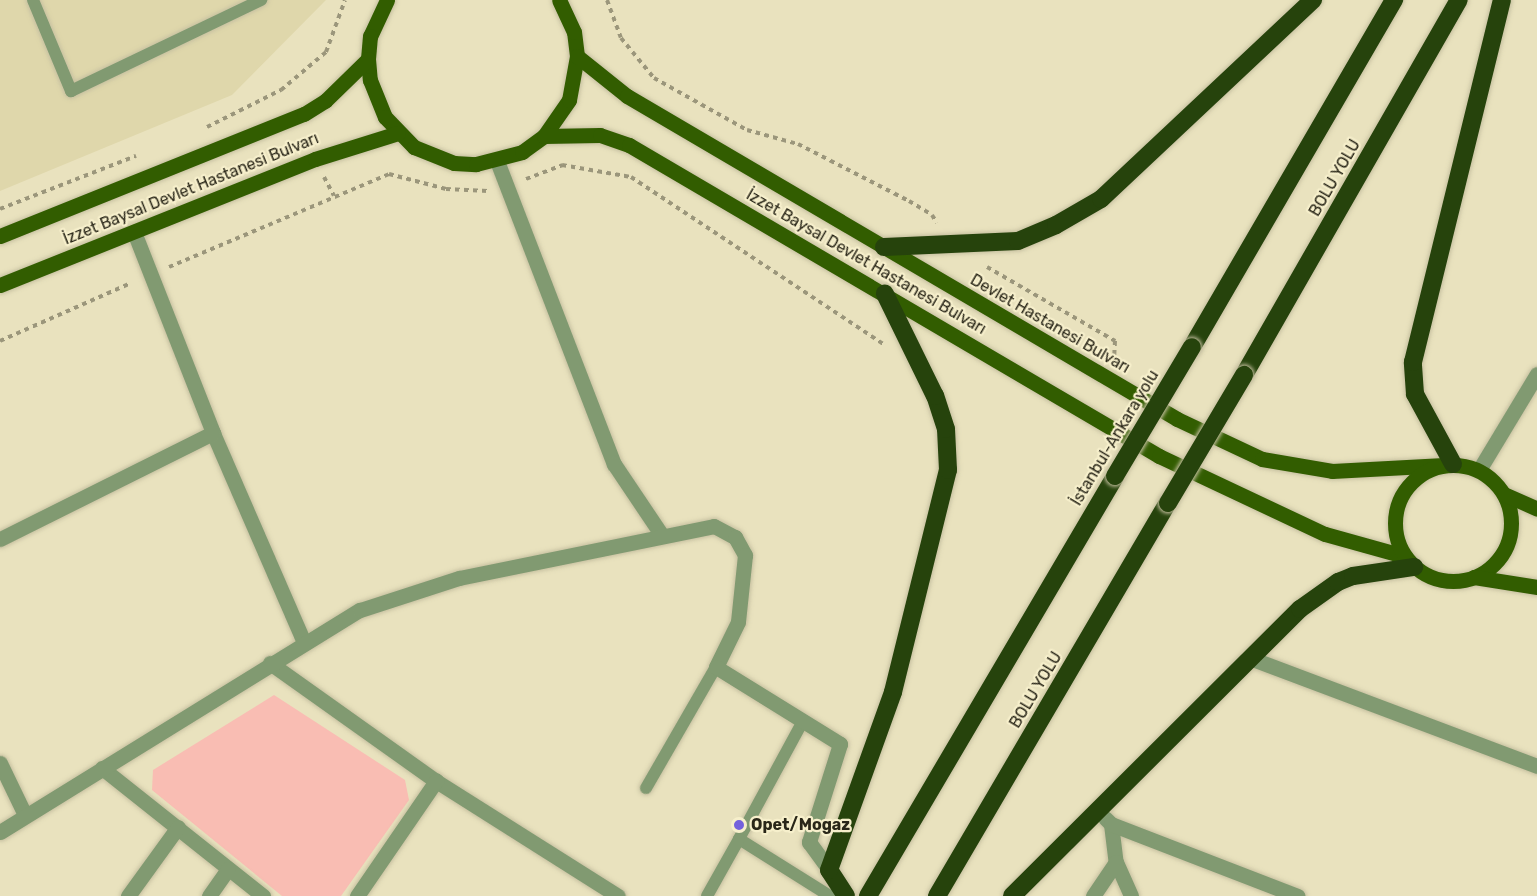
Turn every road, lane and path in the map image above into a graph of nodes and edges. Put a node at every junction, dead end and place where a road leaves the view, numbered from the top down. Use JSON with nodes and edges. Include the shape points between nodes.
{"nodes":[{"id":1,"x":33,"y":0,"type":"edge"},
{"id":2,"x":261,"y":0,"type":"edge"},
{"id":3,"x":345,"y":0,"type":"edge"},
{"id":4,"x":387,"y":0,"type":"edge"},
{"id":5,"x":559,"y":0,"type":"edge"},
{"id":6,"x":607,"y":0,"type":"edge"},
{"id":7,"x":1313,"y":0,"type":"edge"},
{"id":8,"x":1394,"y":0,"type":"edge"},
{"id":9,"x":1459,"y":0,"type":"edge"},
{"id":10,"x":1502,"y":0,"type":"edge"},
{"id":11,"x":578,"y":56,"type":"junction"},
{"id":12,"x":368,"y":59,"type":"junction"},
{"id":13,"x":202,"y":130,"type":"dead end"},
{"id":14,"x":398,"y":134,"type":"junction"},
{"id":15,"x":544,"y":136,"type":"junction"},
{"id":16,"x":138,"y":155,"type":"dead end"},
{"id":17,"x":497,"y":161,"type":"junction"},
{"id":18,"x":507,"y":187,"type":"junction"},
{"id":19,"x":0,"y":208,"type":"edge"},
{"id":20,"x":134,"y":232,"type":"junction"},
{"id":21,"x":0,"y":236,"type":"edge"},
{"id":22,"x":951,"y":243,"type":"junction"},
{"id":23,"x":884,"y":247,"type":"junction"},
{"id":24,"x":981,"y":263,"type":"dead end"},
{"id":25,"x":153,"y":274,"type":"junction"},
{"id":26,"x":0,"y":285,"type":"edge"},
{"id":27,"x":885,"y":294,"type":"junction"},
{"id":28,"x":0,"y":340,"type":"edge"},
{"id":29,"x":1115,"y":341,"type":"dead end"},
{"id":30,"x":879,"y":343,"type":"dead end"},
{"id":31,"x":1537,"y":374,"type":"edge"},
{"id":32,"x":213,"y":433,"type":"junction"},
{"id":33,"x":1448,"y":464,"type":"junction"},
{"id":34,"x":1479,"y":470,"type":"junction"},
{"id":35,"x":1504,"y":494,"type":"junction"},
{"id":36,"x":1537,"y":509,"type":"edge"},
{"id":37,"x":661,"y":534,"type":"junction"},
{"id":38,"x":0,"y":539,"type":"edge"},
{"id":39,"x":1409,"y":561,"type":"junction"},
{"id":40,"x":1474,"y":577,"type":"junction"},
{"id":41,"x":1537,"y":587,"type":"edge"},
{"id":42,"x":304,"y":642,"type":"junction"},
{"id":43,"x":1250,"y":658,"type":"junction"},
{"id":44,"x":270,"y":663,"type":"junction"},
{"id":45,"x":716,"y":668,"type":"junction"},
{"id":46,"x":803,"y":721,"type":"junction"},
{"id":47,"x":0,"y":763,"type":"edge"},
{"id":48,"x":1537,"y":766,"type":"edge"},
{"id":49,"x":102,"y":768,"type":"junction"},
{"id":50,"x":436,"y":781,"type":"junction"},
{"id":51,"x":646,"y":788,"type":"dead end"},
{"id":52,"x":1097,"y":810,"type":"junction"},
{"id":53,"x":25,"y":815,"type":"junction"},
{"id":54,"x":1111,"y":824,"type":"junction"},
{"id":55,"x":178,"y":827,"type":"junction"},
{"id":56,"x":0,"y":832,"type":"edge"},
{"id":57,"x":739,"y":839,"type":"junction"},
{"id":58,"x":1116,"y":862,"type":"junction"},
{"id":59,"x":228,"y":868,"type":"junction"},
{"id":60,"x":828,"y":870,"type":"junction"},
{"id":61,"x":128,"y":896,"type":"edge"},
{"id":62,"x":209,"y":896,"type":"edge"},
{"id":63,"x":263,"y":896,"type":"edge"},
{"id":64,"x":357,"y":896,"type":"edge"},
{"id":65,"x":618,"y":896,"type":"edge"},
{"id":66,"x":707,"y":896,"type":"edge"},
{"id":67,"x":830,"y":896,"type":"edge"},
{"id":68,"x":846,"y":896,"type":"edge"},
{"id":69,"x":868,"y":896,"type":"edge"},
{"id":70,"x":937,"y":896,"type":"edge"},
{"id":71,"x":1012,"y":896,"type":"edge"},
{"id":72,"x":1093,"y":896,"type":"edge"},
{"id":73,"x":1131,"y":896,"type":"edge"},
{"id":74,"x":1298,"y":896,"type":"edge"}],
"edges":[{"from":1,"to":2,"type":"lane","via":[[71,91]]},
{"from":3,"to":13,"type":"path","via":[[326,52],[281,90]]},
{"from":4,"to":12,"type":"main road","via":[[370,36]]},
{"from":5,"to":11,"type":"main road","via":[[574,32]]},
{"from":6,"to":22,"type":"path","via":[[621,38],[654,78],[747,130],[798,144],[909,201],[932,215]]},
{"from":7,"to":22,"type":"highway","via":[[1101,199],[1018,241]]},
{"from":8,"to":69,"type":"highway","name":"İstanbul-Ankara yolu","bridge":true},
{"from":9,"to":70,"type":"highway","name":"BOLU YOLU","bridge":true},
{"from":10,"to":33,"type":"highway","via":[[1413,362],[1415,394]]},
{"from":11,"to":15,"type":"main road","via":[[569,100]]},
{"from":11,"to":23,"type":"main road","name":"İzzet Baysal Devlet Hastanesi Bulvarı","via":[[627,96]]},
{"from":12,"to":14,"type":"main road","via":[[375,99]]},
{"from":12,"to":21,"type":"main road","name":"İzzet Baysal Devlet Hastanesi Bulvarı","via":[[325,101],[304,114]]},
{"from":14,"to":17,"type":"main road","via":[[414,147],[454,163]]},
{"from":14,"to":20,"type":"main road","name":"İzzet Baysal Devlet Hastanesi Bulvarı","via":[[321,157]]},
{"from":15,"to":17,"type":"main road","via":[[522,152]]},
{"from":15,"to":27,"type":"main road","name":"İzzet Baysal Devlet Hastanesi Bulvarı","via":[[600,135],[618,140]]},
{"from":16,"to":19,"type":"path"},
{"from":17,"to":18,"type":"street"},
{"from":18,"to":25,"type":"path","via":[[479,193],[389,174]]},
{"from":18,"to":30,"type":"path","via":[[562,165],[631,177]]},
{"from":18,"to":37,"type":"street","via":[[614,464]]},
{"from":20,"to":25,"type":"street"},
{"from":20,"to":26,"type":"main road","name":"İzzet Baysal Devlet Hastanesi Bulvarı"},
{"from":22,"to":23,"type":"highway"},
{"from":23,"to":33,"type":"main road","name":"Devlet Hastanesi Bulvarı","via":[[1177,419],[1262,459],[1332,471]]},
{"from":24,"to":29,"type":"path"},
{"from":25,"to":28,"type":"path"},
{"from":25,"to":32,"type":"street"},
{"from":27,"to":39,"type":"main road","name":"İzzet Baysal Devlet Hastanesi Bulvarı","via":[[1159,456],[1325,534]]},
{"from":27,"to":60,"type":"highway","via":[[935,396],[946,429],[948,470],[893,692]]},
{"from":31,"to":34,"type":"street"},
{"from":32,"to":38,"type":"street"},
{"from":32,"to":42,"type":"street"},
{"from":33,"to":34,"type":"main road"},
{"from":33,"to":39,"type":"main road","via":[[1417,476],[1399,499],[1394,528]]},
{"from":34,"to":35,"type":"main road"},
{"from":35,"to":36,"type":"main road"},
{"from":35,"to":40,"type":"main road","via":[[1511,518],[1508,543],[1495,564]]},
{"from":37,"to":42,"type":"street","via":[[459,578],[360,610]]},
{"from":37,"to":45,"type":"street","via":[[714,526],[735,537],[745,555],[738,622]]},
{"from":39,"to":40,"type":"main road","via":[[1435,579],[1455,582]]},
{"from":39,"to":43,"type":"highway","via":[[1338,582],[1300,609]]},
{"from":40,"to":41,"type":"main road"},
{"from":42,"to":44,"type":"street"},
{"from":43,"to":48,"type":"street"},
{"from":43,"to":52,"type":"highway"},
{"from":44,"to":49,"type":"street"},
{"from":44,"to":50,"type":"street"},
{"from":45,"to":46,"type":"street"},
{"from":45,"to":51,"type":"lane"},
{"from":46,"to":57,"type":"lane"},
{"from":46,"to":60,"type":"street","via":[[840,744],[808,842]]},
{"from":47,"to":53,"type":"street"},
{"from":49,"to":53,"type":"street"},
{"from":49,"to":55,"type":"street"},
{"from":50,"to":64,"type":"street"},
{"from":50,"to":65,"type":"street"},
{"from":52,"to":54,"type":"street"},
{"from":52,"to":71,"type":"highway"},
{"from":53,"to":56,"type":"street"},
{"from":54,"to":58,"type":"street"},
{"from":54,"to":74,"type":"street"},
{"from":55,"to":59,"type":"street"},
{"from":55,"to":61,"type":"street"},
{"from":57,"to":66,"type":"lane"},
{"from":57,"to":67,"type":"lane"},
{"from":58,"to":72,"type":"street"},
{"from":58,"to":73,"type":"street"},
{"from":59,"to":62,"type":"street"},
{"from":59,"to":63,"type":"street"},
{"from":60,"to":68,"type":"highway"}]}
